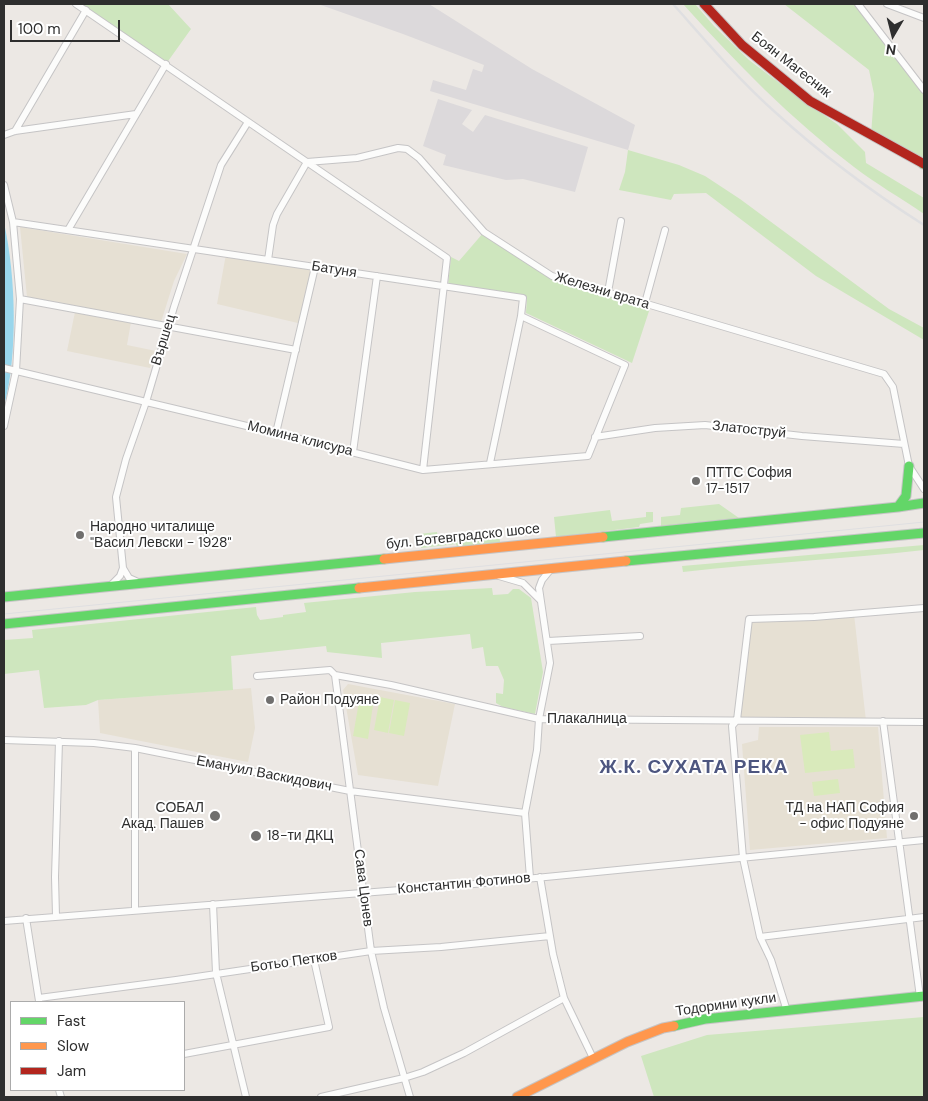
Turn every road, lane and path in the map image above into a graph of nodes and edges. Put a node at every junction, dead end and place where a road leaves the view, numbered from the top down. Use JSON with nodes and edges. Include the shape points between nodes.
{"nodes":[{"id":1,"x":76,"y":4,"type":"edge"},
{"id":2,"x":704,"y":4,"type":"edge"},
{"id":3,"x":858,"y":4,"type":"edge"},
{"id":4,"x":886,"y":4,"type":"edge"},
{"id":5,"x":86,"y":10,"type":"junction"},
{"id":6,"x":924,"y":18,"type":"edge"},
{"id":7,"x":166,"y":64,"type":"junction"},
{"id":8,"x":924,"y":90,"type":"edge"},
{"id":9,"x":136,"y":114,"type":"junction"},
{"id":10,"x":248,"y":122,"type":"junction"},
{"id":11,"x":15,"y":131,"type":"junction"},
{"id":12,"x":4,"y":135,"type":"edge"},
{"id":13,"x":307,"y":162,"type":"junction"},
{"id":14,"x":924,"y":164,"type":"edge"},
{"id":15,"x":4,"y":185,"type":"edge"},
{"id":16,"x":621,"y":221,"type":"dead end"},
{"id":17,"x":14,"y":222,"type":"junction"},
{"id":18,"x":68,"y":230,"type":"junction"},
{"id":19,"x":665,"y":230,"type":"dead end"},
{"id":20,"x":193,"y":248,"type":"junction"},
{"id":21,"x":268,"y":260,"type":"junction"},
{"id":22,"x":315,"y":267,"type":"junction"},
{"id":23,"x":377,"y":276,"type":"junction"},
{"id":24,"x":445,"y":286,"type":"junction"},
{"id":25,"x":608,"y":292,"type":"junction"},
{"id":26,"x":20,"y":299,"type":"junction"},
{"id":27,"x":645,"y":304,"type":"junction"},
{"id":28,"x":521,"y":316,"type":"junction"},
{"id":29,"x":168,"y":326,"type":"junction"},
{"id":30,"x":296,"y":350,"type":"junction"},
{"id":31,"x":4,"y":368,"type":"edge"},
{"id":32,"x":14,"y":370,"type":"junction"},
{"id":33,"x":146,"y":402,"type":"junction"},
{"id":34,"x":4,"y":426,"type":"edge"},
{"id":35,"x":276,"y":433,"type":"junction"},
{"id":36,"x":595,"y":437,"type":"junction"},
{"id":37,"x":904,"y":444,"type":"junction"},
{"id":38,"x":353,"y":452,"type":"junction"},
{"id":39,"x":490,"y":463,"type":"junction"},
{"id":40,"x":909,"y":466,"type":"junction"},
{"id":41,"x":423,"y":470,"type":"junction"},
{"id":42,"x":924,"y":489,"type":"edge"},
{"id":43,"x":924,"y":503,"type":"edge"},
{"id":44,"x":898,"y":507,"type":"junction"},
{"id":45,"x":924,"y":529,"type":"edge"},
{"id":46,"x":924,"y":533,"type":"edge"},
{"id":47,"x":907,"y":535,"type":"junction"},
{"id":48,"x":123,"y":568,"type":"junction"},
{"id":49,"x":552,"y":568,"type":"junction"},
{"id":50,"x":494,"y":574,"type":"junction"},
{"id":51,"x":144,"y":583,"type":"junction"},
{"id":52,"x":109,"y":587,"type":"junction"},
{"id":53,"x":4,"y":597,"type":"edge"},
{"id":54,"x":540,"y":600,"type":"junction"},
{"id":55,"x":924,"y":608,"type":"edge"},
{"id":56,"x":4,"y":624,"type":"edge"},
{"id":57,"x":640,"y":636,"type":"dead end"},
{"id":58,"x":548,"y":642,"type":"junction"},
{"id":59,"x":335,"y":675,"type":"junction"},
{"id":60,"x":258,"y":676,"type":"dead end"},
{"id":61,"x":539,"y":719,"type":"junction"},
{"id":62,"x":737,"y":720,"type":"junction"},
{"id":63,"x":883,"y":721,"type":"junction"},
{"id":64,"x":924,"y":722,"type":"edge"},
{"id":65,"x":4,"y":740,"type":"edge"},
{"id":66,"x":59,"y":742,"type":"junction"},
{"id":67,"x":135,"y":748,"type":"junction"},
{"id":68,"x":350,"y":791,"type":"junction"},
{"id":69,"x":525,"y":812,"type":"junction"},
{"id":70,"x":924,"y":840,"type":"edge"},
{"id":71,"x":898,"y":843,"type":"junction"},
{"id":72,"x":743,"y":858,"type":"junction"},
{"id":73,"x":540,"y":877,"type":"junction"},
{"id":74,"x":530,"y":878,"type":"junction"},
{"id":75,"x":363,"y":893,"type":"junction"},
{"id":76,"x":213,"y":904,"type":"junction"},
{"id":77,"x":135,"y":910,"type":"junction"},
{"id":78,"x":56,"y":916,"type":"junction"},
{"id":79,"x":924,"y":917,"type":"edge"},
{"id":80,"x":26,"y":918,"type":"junction"},
{"id":81,"x":909,"y":919,"type":"junction"},
{"id":82,"x":4,"y":921,"type":"edge"},
{"id":83,"x":550,"y":936,"type":"junction"},
{"id":84,"x":760,"y":937,"type":"junction"},
{"id":85,"x":371,"y":950,"type":"junction"},
{"id":86,"x":314,"y":960,"type":"junction"},
{"id":87,"x":216,"y":973,"type":"junction"},
{"id":88,"x":922,"y":996,"type":"edge"},
{"id":89,"x":564,"y":998,"type":"junction"},
{"id":90,"x":39,"y":1000,"type":"edge"},
{"id":91,"x":787,"y":1010,"type":"junction"},
{"id":92,"x":232,"y":1045,"type":"junction"},
{"id":93,"x":185,"y":1054,"type":"edge"},
{"id":94,"x":593,"y":1058,"type":"junction"},
{"id":95,"x":404,"y":1078,"type":"junction"},
{"id":96,"x":246,"y":1097,"type":"edge"},
{"id":97,"x":321,"y":1097,"type":"edge"},
{"id":98,"x":410,"y":1097,"type":"edge"},
{"id":99,"x":517,"y":1097,"type":"edge"}],
"edges":[{"from":1,"to":5,"type":"street"},
{"from":2,"to":14,"type":"main road","name":"Боян Магесник","via":[[742,45],[810,101]]},
{"from":3,"to":8,"type":"street"},
{"from":4,"to":6,"type":"street"},
{"from":5,"to":7,"type":"street"},
{"from":5,"to":11,"type":"street"},
{"from":7,"to":9,"type":"street"},
{"from":7,"to":10,"type":"street"},
{"from":9,"to":11,"type":"street"},
{"from":9,"to":18,"type":"street"},
{"from":10,"to":13,"type":"street"},
{"from":10,"to":20,"type":"street","name":"Вършец","via":[[221,165]]},
{"from":11,"to":12,"type":"street"},
{"from":13,"to":21,"type":"street","via":[[277,214]]},
{"from":13,"to":24,"type":"street","via":[[447,258]]},
{"from":13,"to":25,"type":"street","name":"Железни врата","via":[[357,158],[406,149],[425,164],[484,232],[552,276]]},
{"from":15,"to":17,"type":"street"},
{"from":16,"to":25,"type":"street"},
{"from":17,"to":18,"type":"street","name":"Батуня"},
{"from":17,"to":26,"type":"street"},
{"from":18,"to":20,"type":"street","name":"Батуня"},
{"from":19,"to":27,"type":"street"},
{"from":20,"to":21,"type":"street","name":"Батуня"},
{"from":20,"to":29,"type":"street","name":"Вършец"},
{"from":21,"to":22,"type":"street","name":"Батуня"},
{"from":22,"to":23,"type":"street","name":"Батуня"},
{"from":22,"to":30,"type":"street"},
{"from":23,"to":24,"type":"street","name":"Батуня"},
{"from":23,"to":38,"type":"street"},
{"from":24,"to":28,"type":"street","name":"Батуня","via":[[523,298]]},
{"from":24,"to":41,"type":"street"},
{"from":25,"to":27,"type":"street","name":"Железни врата"},
{"from":26,"to":29,"type":"street"},
{"from":26,"to":32,"type":"street"},
{"from":27,"to":37,"type":"street","name":"Железни врата","via":[[879,371],[893,388]]},
{"from":28,"to":36,"type":"street","via":[[625,365]]},
{"from":28,"to":39,"type":"street"},
{"from":29,"to":30,"type":"street"},
{"from":29,"to":33,"type":"street","name":"Вършец"},
{"from":30,"to":35,"type":"street"},
{"from":31,"to":32,"type":"street","name":"Момина клисура"},
{"from":32,"to":33,"type":"street","name":"Момина клисура"},
{"from":32,"to":34,"type":"street"},
{"from":33,"to":35,"type":"street","name":"Момина клисура"},
{"from":33,"to":48,"type":"street","name":"Вършец","via":[[116,497]]},
{"from":35,"to":38,"type":"street","name":"Момина клисура"},
{"from":36,"to":37,"type":"street","name":"Златоструй","via":[[705,425]]},
{"from":36,"to":39,"type":"street","name":"Момина клисура","via":[[588,456]]},
{"from":37,"to":40,"type":"street"},
{"from":38,"to":41,"type":"street","name":"Момина клисура"},
{"from":39,"to":41,"type":"street","name":"Момина клисура"},
{"from":40,"to":42,"type":"street"},
{"from":40,"to":44,"type":"main road","via":[[906,496]]},
{"from":43,"to":44,"type":"main road","name":"бул. Ботевградско шосе"},
{"from":44,"to":51,"type":"main road","name":"бул. Ботевградско шосе"},
{"from":45,"to":47,"type":"main road"},
{"from":46,"to":47,"type":"main road"},
{"from":47,"to":49,"type":"main road"},
{"from":48,"to":51,"type":"street","via":[[129,578]]},
{"from":48,"to":52,"type":"street","via":[[116,582]]},
{"from":49,"to":50,"type":"main road"},
{"from":49,"to":54,"type":"street","via":[[539,588]]},
{"from":50,"to":54,"type":"street","via":[[523,583]]},
{"from":50,"to":56,"type":"main road"},
{"from":51,"to":52,"type":"main road","name":"бул. Ботевградско шосе"},
{"from":52,"to":53,"type":"main road","name":"бул. Ботевградско шосе"},
{"from":54,"to":58,"type":"street"},
{"from":55,"to":62,"type":"street","via":[[749,619]]},
{"from":57,"to":58,"type":"street"},
{"from":58,"to":61,"type":"street","via":[[550,663]]},
{"from":59,"to":60,"type":"street","name":"Плакалница","via":[[325,670]]},
{"from":59,"to":61,"type":"street","name":"Плакалница"},
{"from":59,"to":68,"type":"street","name":"Сава Цонев"},
{"from":61,"to":62,"type":"street","name":"Плакалница"},
{"from":61,"to":69,"type":"street","via":[[537,750]]},
{"from":62,"to":63,"type":"street","name":"Плакалница"},
{"from":62,"to":72,"type":"street","via":[[732,726]]},
{"from":63,"to":64,"type":"street","name":"Плакалница"},
{"from":63,"to":71,"type":"street"},
{"from":65,"to":66,"type":"street","name":"Емануил Васкидович"},
{"from":66,"to":67,"type":"street","name":"Емануил Васкидович"},
{"from":66,"to":78,"type":"street"},
{"from":67,"to":68,"type":"street","name":"Емануил Васкидович"},
{"from":67,"to":77,"type":"street"},
{"from":68,"to":69,"type":"street","name":"Емануил Васкидович"},
{"from":68,"to":75,"type":"street","name":"Сава Цонев"},
{"from":69,"to":74,"type":"street"},
{"from":70,"to":71,"type":"street","name":"Константин Фотинов"},
{"from":71,"to":72,"type":"street","name":"Константин Фотинов"},
{"from":71,"to":81,"type":"street"},
{"from":72,"to":73,"type":"street","name":"Константин Фотинов"},
{"from":72,"to":84,"type":"street"},
{"from":73,"to":74,"type":"street","name":"Константин Фотинов"},
{"from":73,"to":83,"type":"street"},
{"from":74,"to":75,"type":"street","name":"Константин Фотинов"},
{"from":75,"to":76,"type":"street","name":"Константин Фотинов"},
{"from":75,"to":85,"type":"street","name":"Сава Цонев"},
{"from":76,"to":77,"type":"street","name":"Константин Фотинов"},
{"from":76,"to":87,"type":"street"},
{"from":77,"to":78,"type":"street","name":"Константин Фотинов"},
{"from":78,"to":80,"type":"street","name":"Константин Фотинов"},
{"from":79,"to":81,"type":"street"},
{"from":80,"to":82,"type":"street","name":"Константин Фотинов"},
{"from":80,"to":90,"type":"street"},
{"from":81,"to":84,"type":"street"},
{"from":81,"to":88,"type":"street"},
{"from":83,"to":85,"type":"street","name":"Ботьо Петков"},
{"from":83,"to":89,"type":"street"},
{"from":84,"to":91,"type":"street"},
{"from":85,"to":86,"type":"street","name":"Ботьо Петков"},
{"from":85,"to":95,"type":"street","name":"Сава Цонев"},
{"from":86,"to":87,"type":"street","name":"Ботьо Петков"},
{"from":86,"to":92,"type":"street","via":[[329,1027]]},
{"from":87,"to":90,"type":"street","name":"Ботьо Петков"},
{"from":87,"to":92,"type":"street"},
{"from":88,"to":91,"type":"main road","name":"Тодорини кукли"},
{"from":89,"to":94,"type":"street"},
{"from":89,"to":95,"type":"street","via":[[442,1064]]},
{"from":91,"to":94,"type":"main road","name":"Тодорини кукли","via":[[705,1019],[663,1028]]},
{"from":92,"to":93,"type":"street"},
{"from":92,"to":96,"type":"street"},
{"from":94,"to":99,"type":"main road","name":"Тодорини кукли"},
{"from":95,"to":97,"type":"street"},
{"from":95,"to":98,"type":"street","name":"Сава Цонев"}]}
